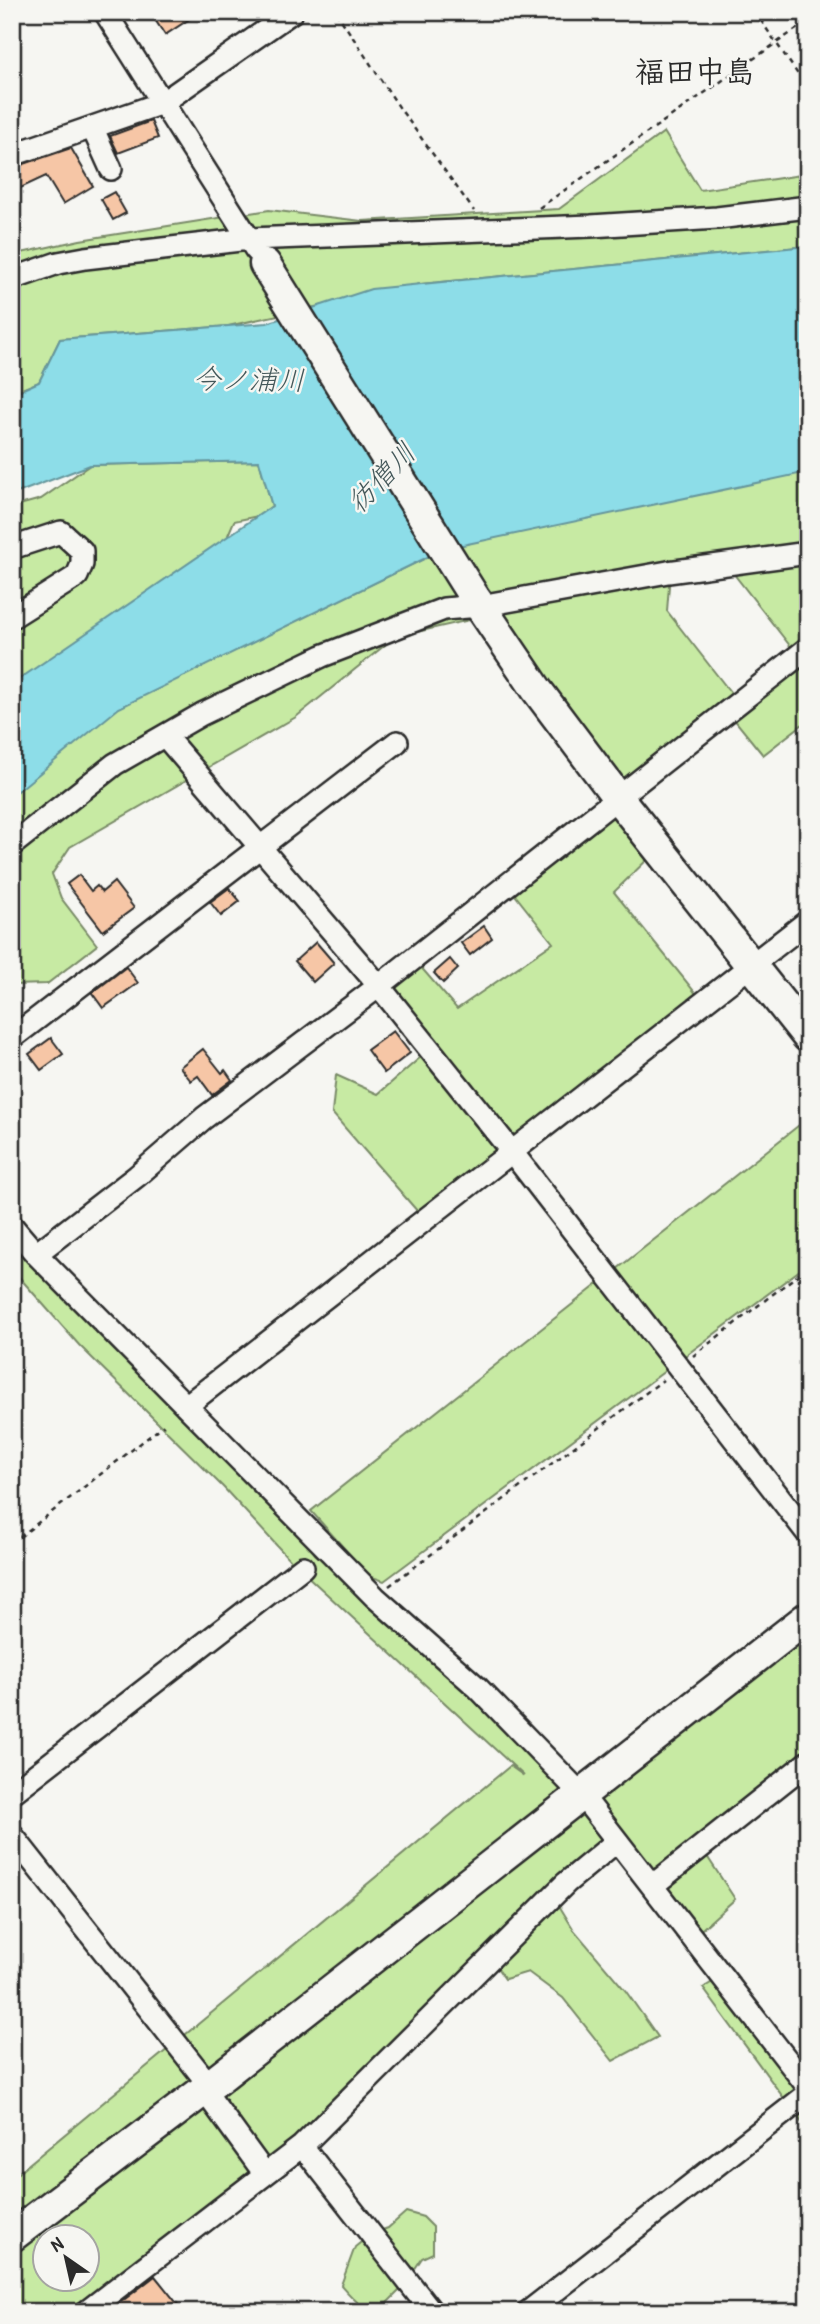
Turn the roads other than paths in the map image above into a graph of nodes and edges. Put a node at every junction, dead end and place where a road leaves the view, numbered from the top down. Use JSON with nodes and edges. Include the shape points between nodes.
{"nodes":[{"id":1,"x":105,"y":12,"type":"edge"},
{"id":2,"x":292,"y":12,"type":"edge"},
{"id":3,"x":162,"y":103,"type":"junction"},
{"id":4,"x":93,"y":129,"type":"junction"},
{"id":5,"x":12,"y":155,"type":"edge"},
{"id":6,"x":111,"y":169,"type":"dead end"},
{"id":7,"x":808,"y":207,"type":"edge"},
{"id":8,"x":257,"y":252,"type":"junction"},
{"id":9,"x":12,"y":277,"type":"edge"},
{"id":10,"x":12,"y":548,"type":"edge"},
{"id":11,"x":808,"y":552,"type":"edge"},
{"id":12,"x":477,"y":601,"type":"junction"},
{"id":13,"x":12,"y":617,"type":"edge"},
{"id":14,"x":808,"y":648,"type":"edge"},
{"id":15,"x":165,"y":736,"type":"junction"},
{"id":16,"x":397,"y":742,"type":"dead end"},
{"id":17,"x":619,"y":799,"type":"junction"},
{"id":18,"x":12,"y":845,"type":"edge"},
{"id":19,"x":262,"y":849,"type":"junction"},
{"id":20,"x":808,"y":921,"type":"edge"},
{"id":21,"x":751,"y":966,"type":"junction"},
{"id":22,"x":379,"y":986,"type":"junction"},
{"id":23,"x":808,"y":1037,"type":"edge"},
{"id":24,"x":12,"y":1038,"type":"edge"},
{"id":25,"x":512,"y":1152,"type":"junction"},
{"id":26,"x":12,"y":1226,"type":"edge"},
{"id":27,"x":36,"y":1254,"type":"junction"},
{"id":28,"x":186,"y":1406,"type":"junction"},
{"id":29,"x":808,"y":1534,"type":"edge"},
{"id":30,"x":303,"y":1567,"type":"dead end"},
{"id":31,"x":808,"y":1616,"type":"edge"},
{"id":32,"x":808,"y":1762,"type":"edge"},
{"id":33,"x":12,"y":1793,"type":"edge"},
{"id":34,"x":580,"y":1793,"type":"junction"},
{"id":35,"x":12,"y":1835,"type":"edge"},
{"id":36,"x":617,"y":1841,"type":"junction"},
{"id":37,"x":652,"y":1886,"type":"junction"},
{"id":38,"x":808,"y":2087,"type":"edge"},
{"id":39,"x":207,"y":2088,"type":"junction"},
{"id":40,"x":808,"y":2094,"type":"edge"},
{"id":41,"x":302,"y":2146,"type":"junction"},
{"id":42,"x":265,"y":2175,"type":"junction"},
{"id":43,"x":12,"y":2236,"type":"edge"},
{"id":44,"x":86,"y":2312,"type":"edge"},
{"id":45,"x":432,"y":2312,"type":"edge"},
{"id":46,"x":528,"y":2312,"type":"edge"}],
"edges":[{"from":1,"to":3,"type":"street"},
{"from":2,"to":3,"type":"street"},
{"from":3,"to":4,"type":"street"},
{"from":3,"to":8,"type":"street"},
{"from":4,"to":5,"type":"street"},
{"from":4,"to":6,"type":"street"},
{"from":7,"to":8,"type":"street","via":[[717,218]]},
{"from":8,"to":9,"type":"street","via":[[85,258]]},
{"from":8,"to":12,"type":"street"},
{"from":10,"to":13,"type":"street","via":[[61,532],[82,551],[77,576]]},
{"from":11,"to":12,"type":"street"},
{"from":12,"to":15,"type":"street","via":[[322,656]]},
{"from":12,"to":17,"type":"street"},
{"from":14,"to":17,"type":"street"},
{"from":15,"to":18,"type":"street","via":[[115,764]]},
{"from":15,"to":19,"type":"street"},
{"from":16,"to":19,"type":"street"},
{"from":17,"to":21,"type":"street"},
{"from":17,"to":22,"type":"street"},
{"from":19,"to":22,"type":"street"},
{"from":19,"to":24,"type":"street"},
{"from":20,"to":21,"type":"street"},
{"from":21,"to":23,"type":"street"},
{"from":21,"to":25,"type":"street"},
{"from":22,"to":25,"type":"street"},
{"from":22,"to":27,"type":"street","via":[[204,1118]]},
{"from":25,"to":28,"type":"street"},
{"from":25,"to":29,"type":"street"},
{"from":26,"to":27,"type":"street"},
{"from":27,"to":28,"type":"street"},
{"from":28,"to":34,"type":"street","via":[[375,1597],[478,1688]]},
{"from":30,"to":33,"type":"street"},
{"from":31,"to":34,"type":"street"},
{"from":32,"to":37,"type":"street"},
{"from":34,"to":36,"type":"street"},
{"from":34,"to":39,"type":"street"},
{"from":35,"to":39,"type":"street"},
{"from":36,"to":37,"type":"street"},
{"from":36,"to":41,"type":"street","via":[[566,1883]]},
{"from":37,"to":38,"type":"street"},
{"from":39,"to":42,"type":"street"},
{"from":39,"to":43,"type":"street"},
{"from":40,"to":46,"type":"street"},
{"from":41,"to":42,"type":"street"},
{"from":41,"to":45,"type":"street"},
{"from":42,"to":44,"type":"street"}]}
